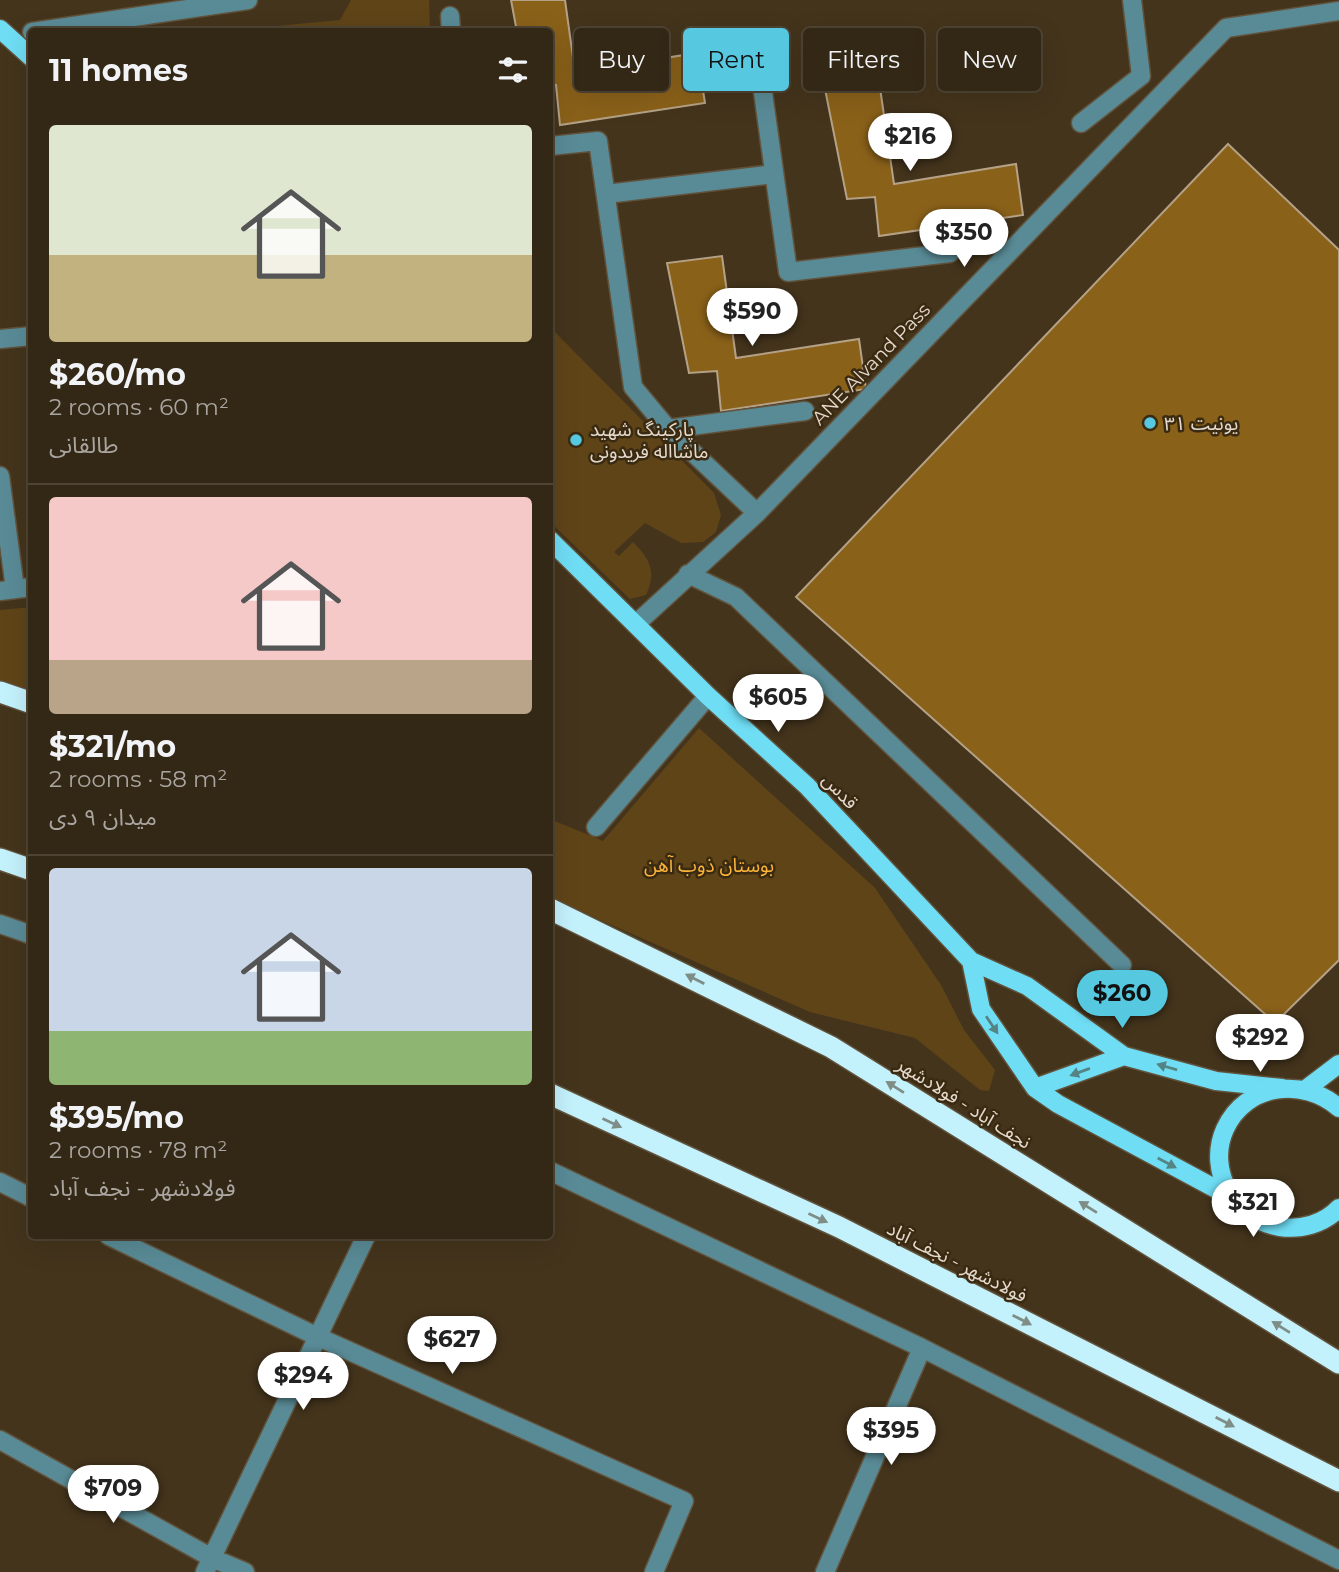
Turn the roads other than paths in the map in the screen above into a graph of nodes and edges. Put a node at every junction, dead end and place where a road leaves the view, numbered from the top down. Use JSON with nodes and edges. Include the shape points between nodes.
{"nodes":[{"id":1,"x":248,"y":0,"type":"edge"},
{"id":2,"x":1132,"y":0,"type":"edge"},
{"id":3,"x":195,"y":4,"type":"edge"},
{"id":4,"x":1339,"y":11,"type":"edge"},
{"id":5,"x":55,"y":28,"type":"edge"},
{"id":6,"x":28,"y":33,"type":"edge"},
{"id":7,"x":2,"y":36,"type":"edge"},
{"id":8,"x":28,"y":55,"type":"edge"},
{"id":9,"x":763,"y":91,"type":"edge"},
{"id":10,"x":1081,"y":123,"type":"dead end"},
{"id":11,"x":553,"y":146,"type":"edge"},
{"id":12,"x":774,"y":174,"type":"junction"},
{"id":13,"x":606,"y":194,"type":"junction"},
{"id":14,"x":950,"y":253,"type":"dead end"},
{"id":15,"x":28,"y":336,"type":"edge"},
{"id":16,"x":0,"y":339,"type":"edge"},
{"id":17,"x":805,"y":411,"type":"dead end"},
{"id":18,"x":668,"y":429,"type":"junction"},
{"id":19,"x":0,"y":476,"type":"edge"},
{"id":20,"x":757,"y":513,"type":"junction"},
{"id":21,"x":553,"y":543,"type":"edge"},
{"id":22,"x":688,"y":574,"type":"junction"},
{"id":23,"x":16,"y":589,"type":"edge"},
{"id":24,"x":637,"y":623,"type":"junction"},
{"id":25,"x":0,"y":692,"type":"edge"},
{"id":26,"x":708,"y":696,"type":"junction"},
{"id":27,"x":28,"y":702,"type":"edge"},
{"id":28,"x":596,"y":827,"type":"dead end"},
{"id":29,"x":0,"y":859,"type":"edge"},
{"id":30,"x":28,"y":869,"type":"edge"},
{"id":31,"x":553,"y":910,"type":"edge"},
{"id":32,"x":0,"y":924,"type":"edge"},
{"id":33,"x":28,"y":934,"type":"edge"},
{"id":34,"x":971,"y":961,"type":"junction"},
{"id":35,"x":1122,"y":965,"type":"dead end"},
{"id":36,"x":1124,"y":1056,"type":"junction"},
{"id":37,"x":1339,"y":1064,"type":"edge"},
{"id":38,"x":1035,"y":1088,"type":"junction"},
{"id":39,"x":1282,"y":1088,"type":"junction"},
{"id":40,"x":1306,"y":1088,"type":"junction"},
{"id":41,"x":553,"y":1095,"type":"edge"},
{"id":42,"x":1339,"y":1108,"type":"edge"},
{"id":43,"x":553,"y":1172,"type":"edge"},
{"id":44,"x":0,"y":1182,"type":"edge"},
{"id":45,"x":28,"y":1196,"type":"edge"},
{"id":46,"x":1231,"y":1197,"type":"junction"},
{"id":47,"x":1339,"y":1208,"type":"edge"},
{"id":48,"x":115,"y":1239,"type":"edge"},
{"id":49,"x":365,"y":1239,"type":"edge"},
{"id":50,"x":317,"y":1337,"type":"junction"},
{"id":51,"x":922,"y":1348,"type":"junction"},
{"id":52,"x":1339,"y":1363,"type":"edge"},
{"id":53,"x":0,"y":1440,"type":"edge"},
{"id":54,"x":1339,"y":1481,"type":"edge"},
{"id":55,"x":1339,"y":1560,"type":"edge"},
{"id":56,"x":208,"y":1565,"type":"edge"},
{"id":57,"x":245,"y":1572,"type":"edge"},
{"id":58,"x":654,"y":1572,"type":"edge"},
{"id":59,"x":825,"y":1572,"type":"edge"}],
"edges":[{"from":1,"to":3,"type":"street"},
{"from":2,"to":10,"type":"street","via":[[1141,76]]},
{"from":3,"to":5,"type":"street"},
{"from":4,"to":20,"type":"street","name":"ANE Alvand Pass","via":[[1226,28]]},
{"from":6,"to":7,"type":"street"},
{"from":7,"to":8,"type":"main road"},
{"from":9,"to":12,"type":"street"},
{"from":11,"to":13,"type":"street","via":[[598,141]]},
{"from":12,"to":13,"type":"street"},
{"from":12,"to":14,"type":"street","via":[[788,272]]},
{"from":13,"to":18,"type":"street","via":[[633,387]]},
{"from":15,"to":16,"type":"street"},
{"from":17,"to":18,"type":"street"},
{"from":18,"to":20,"type":"street"},
{"from":19,"to":23,"type":"street"},
{"from":20,"to":22,"type":"street","name":"ANE Alvand Pass"},
{"from":21,"to":24,"type":"main road","name":"قدس"},
{"from":22,"to":24,"type":"street","name":"ANE Alvand Pass"},
{"from":22,"to":35,"type":"street","via":[[736,597]]},
{"from":24,"to":26,"type":"main road","name":"قدس"},
{"from":25,"to":27,"type":"highway"},
{"from":26,"to":28,"type":"street"},
{"from":26,"to":34,"type":"main road","name":"قدس","via":[[807,786]]},
{"from":29,"to":30,"type":"highway"},
{"from":52,"to":31,"type":"highway","name":"نجف آباد - فولادشهر","one_way":true,"via":[[831,1047]]},
{"from":32,"to":33,"type":"street"},
{"from":34,"to":36,"type":"main road","via":[[1027,986]]},
{"from":34,"to":38,"type":"main road","one_way":true,"via":[[981,1009]]},
{"from":36,"to":38,"type":"main road","one_way":true},
{"from":39,"to":36,"type":"main road","one_way":true,"via":[[1216,1081]]},
{"from":37,"to":40,"type":"main road"},
{"from":38,"to":46,"type":"main road","one_way":true},
{"from":39,"to":40,"type":"main road"},
{"from":39,"to":46,"type":"main road","via":[[1259,1094],[1239,1109],[1226,1128],[1219,1152],[1221,1175]]},
{"from":40,"to":42,"type":"main road"},
{"from":41,"to":54,"type":"highway","name":"فولادشهر - نجف آباد","one_way":true,"via":[[839,1227]]},
{"from":43,"to":51,"type":"street"},
{"from":44,"to":45,"type":"street"},
{"from":46,"to":47,"type":"main road","via":[[1247,1214],[1267,1225],[1290,1228],[1313,1225]]},
{"from":48,"to":50,"type":"street"},
{"from":49,"to":50,"type":"street"},
{"from":50,"to":56,"type":"street"},
{"from":50,"to":58,"type":"street","via":[[684,1500]]},
{"from":51,"to":55,"type":"street"},
{"from":51,"to":59,"type":"street"},
{"from":53,"to":56,"type":"street"},
{"from":56,"to":57,"type":"street"}]}
